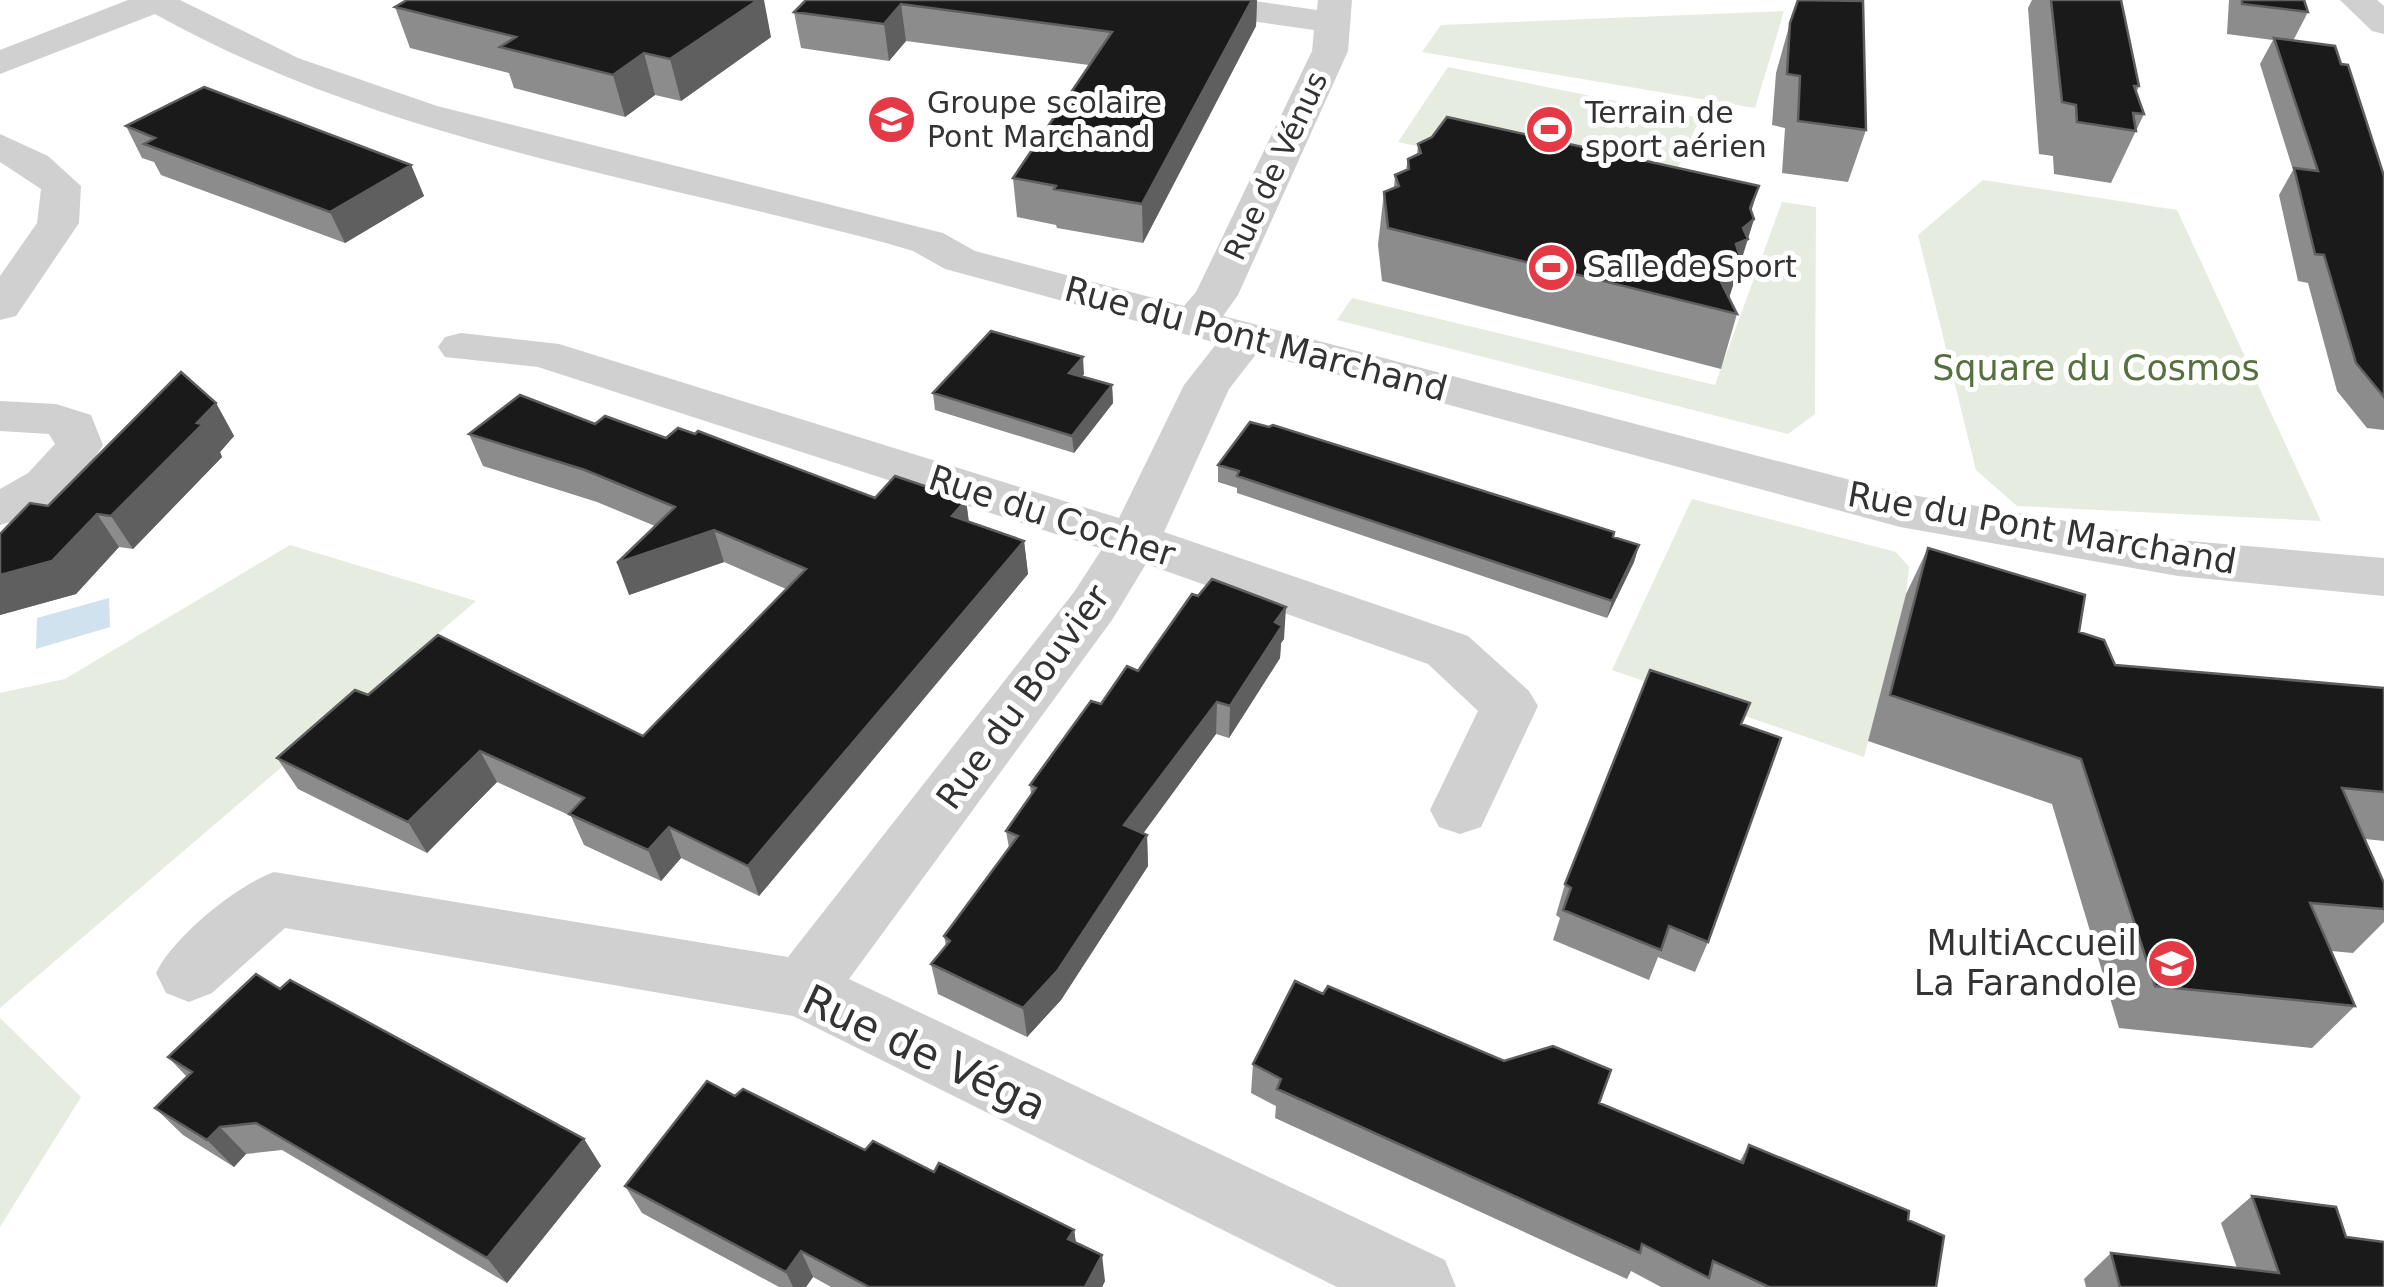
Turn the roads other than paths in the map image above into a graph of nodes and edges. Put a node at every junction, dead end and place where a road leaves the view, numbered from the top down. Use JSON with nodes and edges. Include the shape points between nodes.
{"nodes":[{"id":1,"x":156,"y":0,"type":"edge"},
{"id":2,"x":1173,"y":0,"type":"edge"},
{"id":3,"x":2357,"y":0,"type":"edge"},
{"id":4,"x":1333,"y":11,"type":"edge"},
{"id":5,"x":2384,"y":24,"type":"edge"},
{"id":6,"x":0,"y":64,"type":"edge"},
{"id":7,"x":0,"y":146,"type":"edge"},
{"id":8,"x":0,"y":307,"type":"edge"},
{"id":9,"x":1220,"y":330,"type":"junction"},
{"id":10,"x":461,"y":347,"type":"dead end"},
{"id":11,"x":0,"y":416,"type":"edge"},
{"id":12,"x":0,"y":508,"type":"edge"},
{"id":13,"x":1134,"y":541,"type":"junction"},
{"id":14,"x":2384,"y":578,"type":"edge"},
{"id":15,"x":1460,"y":810,"type":"dead end"},
{"id":16,"x":188,"y":972,"type":"dead end"},
{"id":17,"x":803,"y":989,"type":"junction"},
{"id":18,"x":1418,"y":1287,"type":"edge"}],
"edges":[{"from":1,"to":6,"type":"street"},
{"from":1,"to":9,"type":"street","name":"Rue du Pont Marchand","via":[[204,30],[302,74],[412,110],[928,242],[960,260]]},
{"from":2,"to":4,"type":"street"},
{"from":3,"to":5,"type":"street"},
{"from":4,"to":9,"type":"street","name":"Rue de Vénus","via":[[1330,51],[1216,295]]},
{"from":7,"to":8,"type":"street","via":[[61,186],[58,223]]},
{"from":9,"to":13,"type":"street","name":"Rue du Bouvier","via":[[1207,386]]},
{"from":9,"to":14,"type":"street","name":"Rue du Pont Marchand","via":[[1900,510],[2178,558]]},
{"from":10,"to":13,"type":"street","name":"Rue du Cocher","via":[[544,354]]},
{"from":11,"to":12,"type":"street","via":[[56,419],[74,426],[79,445],[31,498]]},
{"from":13,"to":15,"type":"street","name":"Rue du Cocher","via":[[1448,650],[1509,706]]},
{"from":13,"to":17,"type":"street","name":"Rue du Bouvier","via":[[1093,606]]},
{"from":16,"to":17,"type":"street","name":"Rue de Véga","via":[[274,899]]},
{"from":17,"to":18,"type":"street","name":"Rue de Véga"}]}
